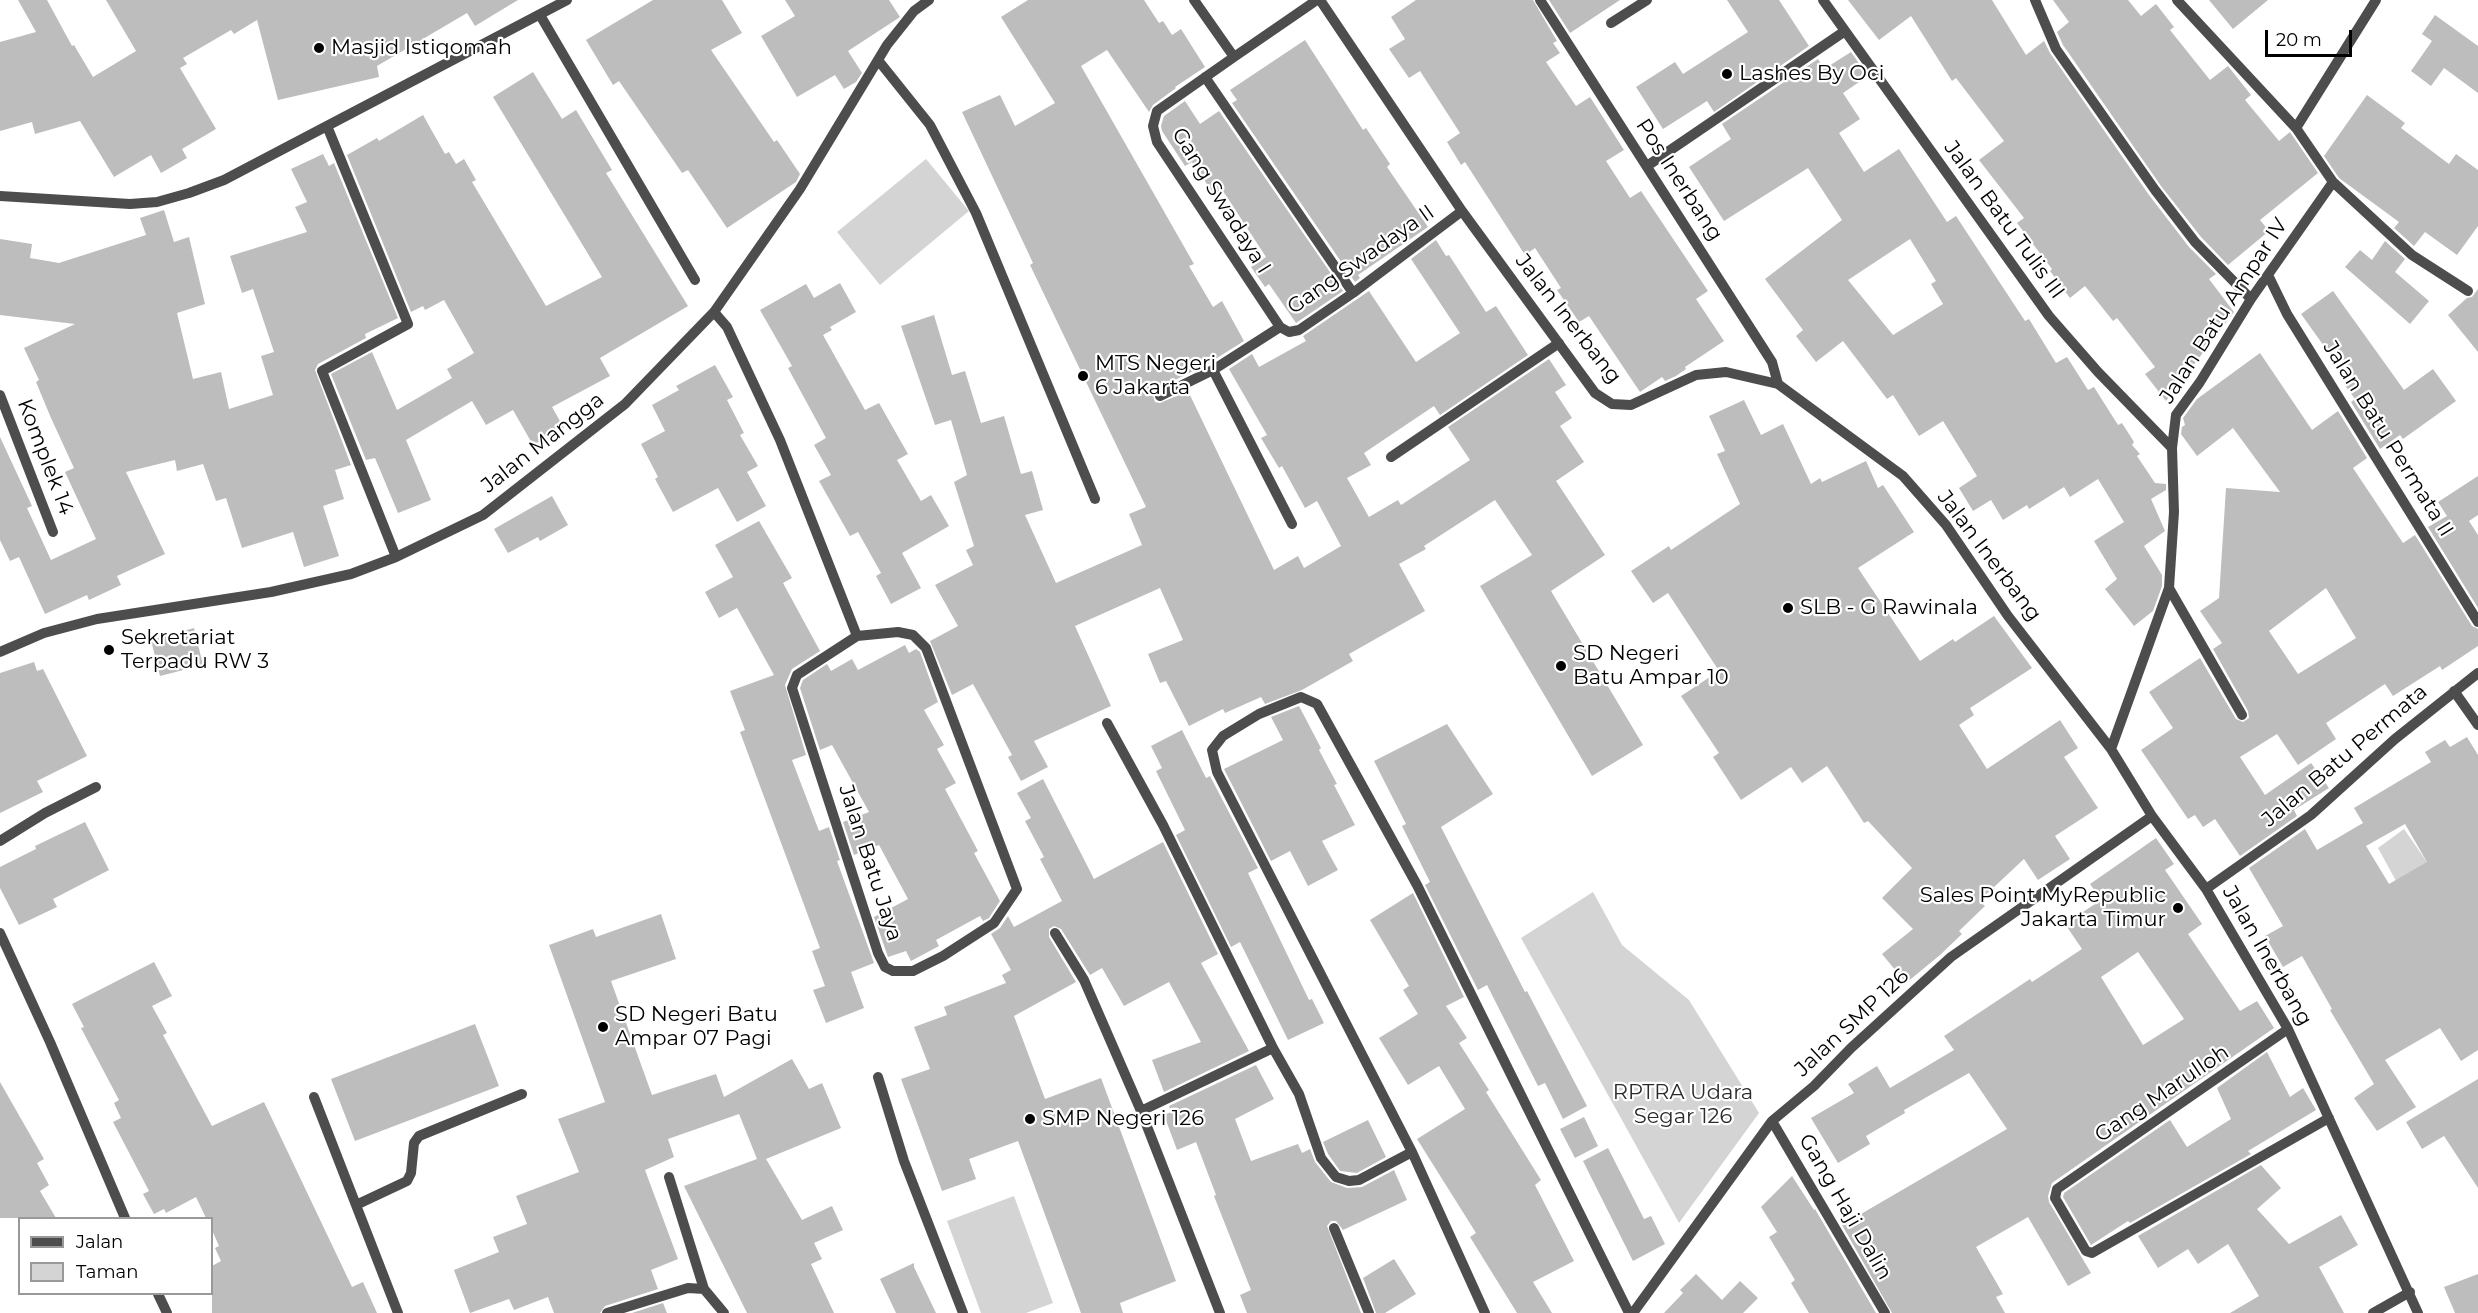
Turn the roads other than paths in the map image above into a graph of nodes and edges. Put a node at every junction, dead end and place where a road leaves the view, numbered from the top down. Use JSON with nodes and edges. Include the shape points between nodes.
{"nodes":[{"id":1,"x":567,"y":0,"type":"edge"},
{"id":2,"x":929,"y":0,"type":"edge"},
{"id":3,"x":1194,"y":0,"type":"edge"},
{"id":4,"x":1319,"y":0,"type":"edge"},
{"id":5,"x":1539,"y":0,"type":"edge"},
{"id":6,"x":1647,"y":0,"type":"edge"},
{"id":7,"x":1823,"y":0,"type":"edge"},
{"id":8,"x":2035,"y":0,"type":"edge"},
{"id":9,"x":2177,"y":0,"type":"edge"},
{"id":10,"x":2376,"y":0,"type":"edge"},
{"id":11,"x":540,"y":15,"type":"junction"},
{"id":12,"x":1611,"y":23,"type":"dead end"},
{"id":13,"x":1845,"y":31,"type":"junction"},
{"id":14,"x":1234,"y":57,"type":"junction"},
{"id":15,"x":878,"y":60,"type":"junction"},
{"id":16,"x":1205,"y":76,"type":"junction"},
{"id":17,"x":327,"y":126,"type":"junction"},
{"id":18,"x":2296,"y":128,"type":"junction"},
{"id":19,"x":1647,"y":166,"type":"junction"},
{"id":20,"x":2333,"y":182,"type":"junction"},
{"id":21,"x":0,"y":196,"type":"edge"},
{"id":22,"x":1462,"y":211,"type":"junction"},
{"id":23,"x":2268,"y":275,"type":"junction"},
{"id":24,"x":695,"y":280,"type":"dead end"},
{"id":25,"x":2468,"y":291,"type":"dead end"},
{"id":26,"x":1353,"y":293,"type":"junction"},
{"id":27,"x":2251,"y":299,"type":"junction"},
{"id":28,"x":714,"y":312,"type":"junction"},
{"id":29,"x":1280,"y":327,"type":"junction"},
{"id":30,"x":1559,"y":343,"type":"junction"},
{"id":31,"x":1213,"y":370,"type":"junction"},
{"id":32,"x":1778,"y":384,"type":"junction"},
{"id":33,"x":0,"y":395,"type":"edge"},
{"id":34,"x":1160,"y":396,"type":"dead end"},
{"id":35,"x":2172,"y":448,"type":"junction"},
{"id":36,"x":1391,"y":457,"type":"dead end"},
{"id":37,"x":1095,"y":499,"type":"dead end"},
{"id":38,"x":1292,"y":524,"type":"dead end"},
{"id":39,"x":53,"y":532,"type":"dead end"},
{"id":40,"x":396,"y":557,"type":"junction"},
{"id":41,"x":2169,"y":588,"type":"junction"},
{"id":42,"x":2478,"y":622,"type":"edge"},
{"id":43,"x":856,"y":636,"type":"junction"},
{"id":44,"x":0,"y":652,"type":"edge"},
{"id":45,"x":2478,"y":673,"type":"edge"},
{"id":46,"x":2454,"y":691,"type":"junction"},
{"id":47,"x":2242,"y":716,"type":"dead end"},
{"id":48,"x":1107,"y":723,"type":"dead end"},
{"id":49,"x":2478,"y":725,"type":"edge"},
{"id":50,"x":2111,"y":748,"type":"junction"},
{"id":51,"x":96,"y":787,"type":"dead end"},
{"id":52,"x":2152,"y":816,"type":"junction"},
{"id":53,"x":0,"y":841,"type":"edge"},
{"id":54,"x":2206,"y":889,"type":"junction"},
{"id":55,"x":0,"y":933,"type":"edge"},
{"id":56,"x":1055,"y":933,"type":"dead end"},
{"id":57,"x":2288,"y":1029,"type":"junction"},
{"id":58,"x":1273,"y":1048,"type":"junction"},
{"id":59,"x":878,"y":1077,"type":"dead end"},
{"id":60,"x":522,"y":1094,"type":"dead end"},
{"id":61,"x":314,"y":1097,"type":"dead end"},
{"id":62,"x":1141,"y":1111,"type":"junction"},
{"id":63,"x":2329,"y":1118,"type":"junction"},
{"id":64,"x":1772,"y":1121,"type":"junction"},
{"id":65,"x":1412,"y":1152,"type":"junction"},
{"id":66,"x":669,"y":1177,"type":"dead end"},
{"id":67,"x":356,"y":1205,"type":"junction"},
{"id":68,"x":125,"y":1217,"type":"edge"},
{"id":69,"x":1334,"y":1228,"type":"dead end"},
{"id":70,"x":704,"y":1289,"type":"junction"},
{"id":71,"x":2410,"y":1292,"type":"junction"},
{"id":72,"x":159,"y":1295,"type":"edge"},
{"id":73,"x":167,"y":1313,"type":"edge"},
{"id":74,"x":398,"y":1313,"type":"edge"},
{"id":75,"x":607,"y":1313,"type":"edge"},
{"id":76,"x":724,"y":1313,"type":"edge"},
{"id":77,"x":963,"y":1313,"type":"edge"},
{"id":78,"x":1220,"y":1313,"type":"edge"},
{"id":79,"x":1369,"y":1313,"type":"edge"},
{"id":80,"x":1485,"y":1313,"type":"edge"},
{"id":81,"x":1631,"y":1313,"type":"edge"},
{"id":82,"x":1885,"y":1313,"type":"edge"},
{"id":83,"x":2373,"y":1313,"type":"edge"},
{"id":84,"x":2418,"y":1313,"type":"edge"}],
"edges":[{"from":1,"to":11,"type":"street"},
{"from":2,"to":15,"type":"street","name":"Jalan Mangga","via":[[914,11]]},
{"from":3,"to":14,"type":"street"},
{"from":4,"to":14,"type":"street","name":"Jalan Inerbang"},
{"from":4,"to":22,"type":"street","name":"Jalan Inerbang"},
{"from":5,"to":19,"type":"street","name":"Pos Inerbang"},
{"from":6,"to":12,"type":"street"},
{"from":7,"to":13,"type":"street","name":"Jalan Batu Tulis III"},
{"from":8,"to":27,"type":"street","via":[[2056,50],[2155,190],[2196,243]]},
{"from":9,"to":18,"type":"street"},
{"from":10,"to":18,"type":"street"},
{"from":11,"to":17,"type":"street"},
{"from":11,"to":24,"type":"street"},
{"from":13,"to":19,"type":"street"},
{"from":13,"to":35,"type":"street","name":"Jalan Batu Tulis III","via":[[2049,316]]},
{"from":14,"to":16,"type":"street","name":"Gang Swadaya I"},
{"from":15,"to":28,"type":"street","name":"Jalan Mangga","via":[[800,189]]},
{"from":15,"to":37,"type":"street","via":[[930,124],[976,213]]},
{"from":16,"to":26,"type":"street"},
{"from":16,"to":29,"type":"street","name":"Gang Swadaya I","via":[[1157,111],[1153,126],[1157,142]]},
{"from":17,"to":21,"type":"street","via":[[224,180],[157,202],[130,204]]},
{"from":17,"to":40,"type":"street","via":[[408,324],[322,370]]},
{"from":18,"to":20,"type":"street"},
{"from":19,"to":32,"type":"street","name":"Pos Inerbang","via":[[1772,362]]},
{"from":20,"to":23,"type":"street","name":"Jalan Batu Ampar IV"},
{"from":20,"to":25,"type":"street","via":[[2412,255]]},
{"from":22,"to":26,"type":"street","name":"Gang Swadaya II"},
{"from":22,"to":30,"type":"street","name":"Jalan Inerbang"},
{"from":23,"to":27,"type":"street","name":"Jalan Batu Ampar IV"},
{"from":23,"to":42,"type":"street","name":"Jalan Batu Permata II","via":[[2287,314]]},
{"from":26,"to":29,"type":"street","name":"Gang Swadaya II","via":[[1299,330],[1289,332]]},
{"from":27,"to":35,"type":"street","name":"Jalan Batu Ampar IV","via":[[2176,415]]},
{"from":28,"to":40,"type":"street","name":"Jalan Mangga","via":[[625,404],[542,470],[483,515]]},
{"from":28,"to":43,"type":"street","via":[[727,327],[780,440]]},
{"from":29,"to":31,"type":"street"},
{"from":30,"to":32,"type":"street","name":"Jalan Inerbang","via":[[1595,393],[1612,404],[1631,405],[1696,375],[1726,372]]},
{"from":30,"to":36,"type":"street"},
{"from":31,"to":34,"type":"street"},
{"from":31,"to":38,"type":"street"},
{"from":32,"to":50,"type":"street","name":"Jalan Inerbang","via":[[1903,476],[1946,525],[2008,616]]},
{"from":33,"to":39,"type":"street","name":"Komplek 14"},
{"from":35,"to":41,"type":"street","name":"Jalan Batu Ampar IV","via":[[2174,512]]},
{"from":40,"to":44,"type":"street","name":"Jalan Mangga","via":[[312,584],[97,619],[44,633]]},
{"from":41,"to":47,"type":"street"},
{"from":41,"to":50,"type":"street","name":"Jalan Batu Ampar IV"},
{"from":43,"to":43,"type":"street","name":"Jalan Batu Jaya","via":[[797,675],[792,688],[878,953],[885,967],[913,971],[994,923],[1017,889],[926,648],[913,635],[898,632]]},
{"from":45,"to":46,"type":"street","name":"Jalan Batu Permata"},
{"from":46,"to":49,"type":"street"},
{"from":46,"to":54,"type":"street","name":"Jalan Batu Permata","via":[[2311,815]]},
{"from":48,"to":58,"type":"street","via":[[1163,825]]},
{"from":50,"to":52,"type":"street","name":"Jalan Inerbang"},
{"from":51,"to":53,"type":"street"},
{"from":52,"to":54,"type":"street","name":"Jalan Inerbang"},
{"from":52,"to":64,"type":"street","name":"Jalan SMP 126","via":[[1952,957]]},
{"from":54,"to":57,"type":"street","name":"Jalan Inerbang"},
{"from":55,"to":68,"type":"street"},
{"from":56,"to":62,"type":"street","via":[[1084,980]]},
{"from":57,"to":63,"type":"street","name":"Jalan Inerbang"},
{"from":57,"to":63,"type":"street","name":"Gang Marulloh","via":[[2057,1189],[2055,1198],[2086,1251],[2092,1253]]},
{"from":58,"to":62,"type":"street"},
{"from":58,"to":65,"type":"street","via":[[1299,1094],[1321,1158],[1336,1177],[1359,1180]]},
{"from":59,"to":77,"type":"street","via":[[904,1161]]},
{"from":60,"to":67,"type":"street","via":[[419,1136],[414,1143],[407,1181]]},
{"from":61,"to":67,"type":"street"},
{"from":62,"to":78,"type":"street"},
{"from":63,"to":71,"type":"street","name":"Jalan Inerbang"},
{"from":64,"to":81,"type":"street","name":"Jalan SMP 126"},
{"from":64,"to":82,"type":"street","name":"Gang Haji Dalin"},
{"from":65,"to":80,"type":"street"},
{"from":65,"to":81,"type":"street","via":[[1217,772],[1212,750],[1223,736],[1259,714],[1301,697],[1317,704],[1325,716],[1417,885]]},
{"from":66,"to":70,"type":"street"},
{"from":67,"to":74,"type":"street"},
{"from":69,"to":79,"type":"street"},
{"from":70,"to":75,"type":"street","via":[[688,1288]]},
{"from":70,"to":76,"type":"street"},
{"from":71,"to":83,"type":"street"},
{"from":71,"to":84,"type":"street","name":"Jalan Inerbang"},
{"from":72,"to":73,"type":"street"}]}
